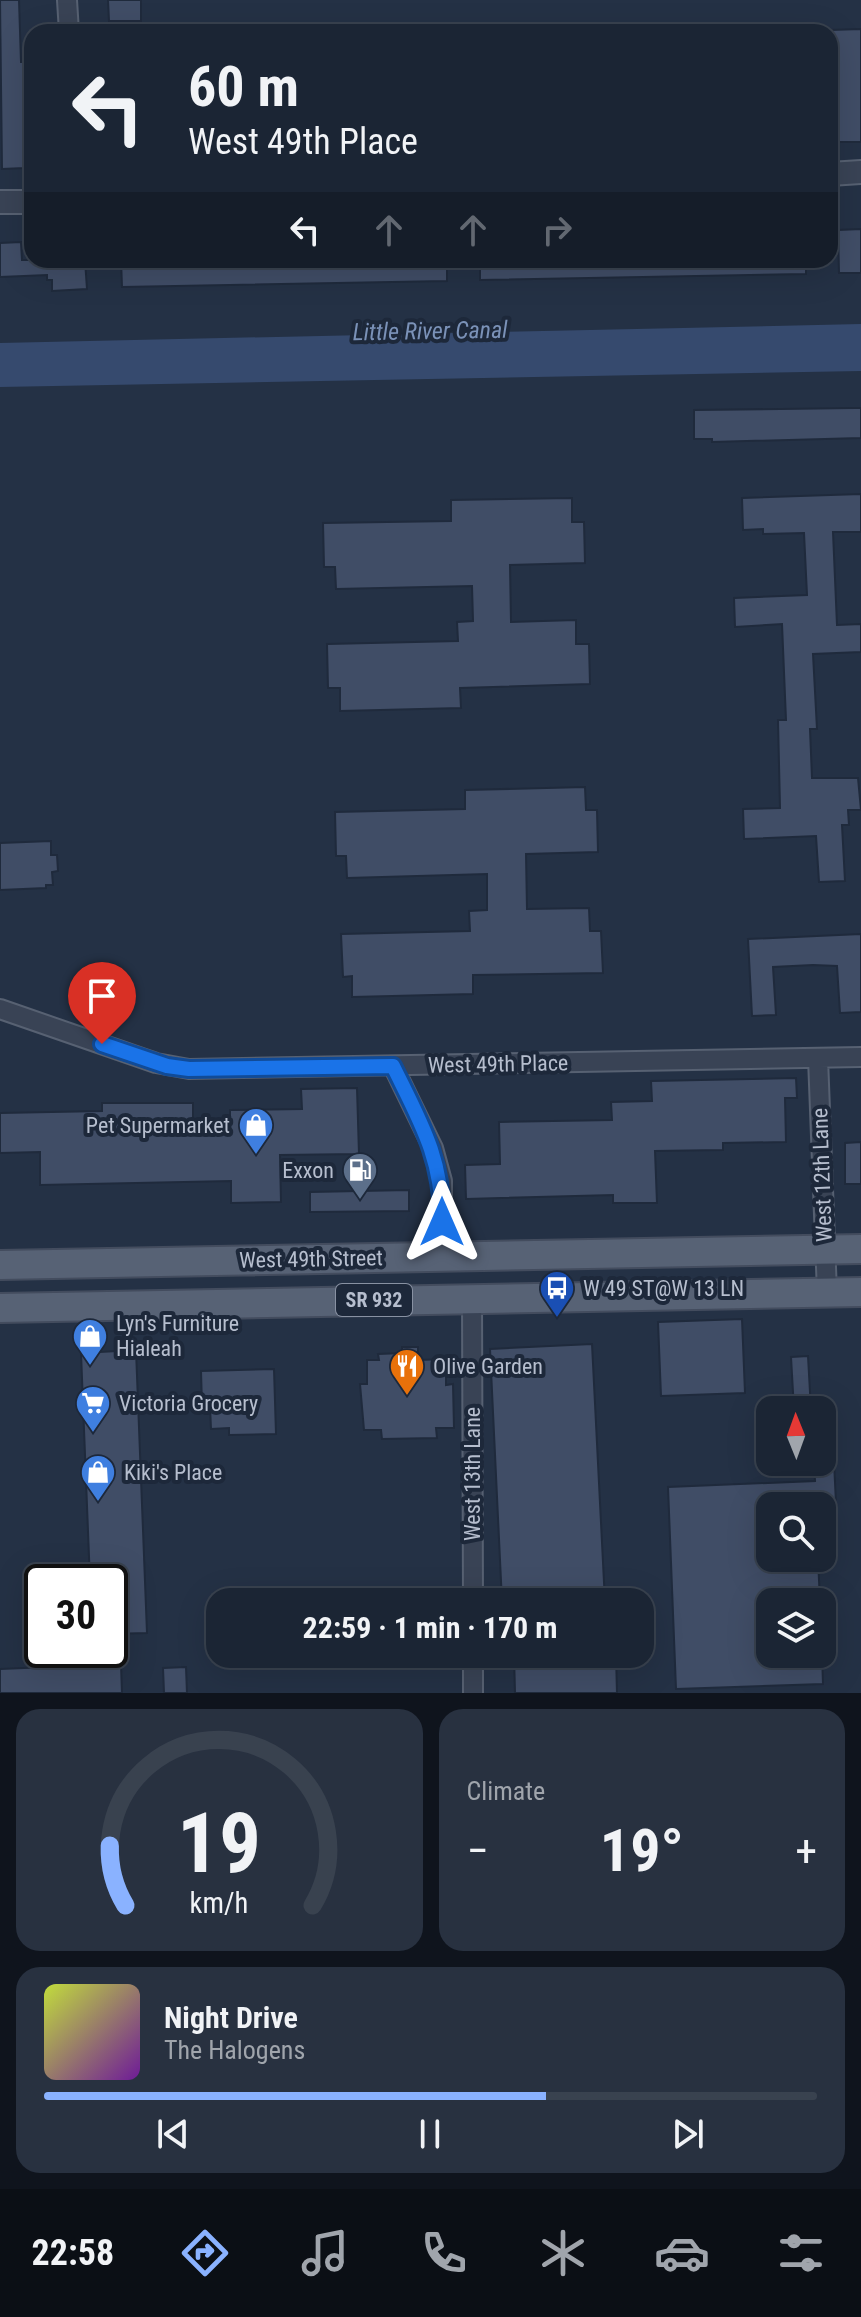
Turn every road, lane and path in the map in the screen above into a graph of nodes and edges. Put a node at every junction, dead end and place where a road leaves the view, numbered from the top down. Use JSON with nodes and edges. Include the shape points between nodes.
{"nodes":[{"id":1,"x":67,"y":0,"type":"edge"},
{"id":2,"x":68,"y":24,"type":"edge"},
{"id":3,"x":861,"y":172,"type":"edge"},
{"id":4,"x":838,"y":173,"type":"edge"},
{"id":5,"x":0,"y":202,"type":"edge"},
{"id":6,"x":24,"y":202,"type":"edge"},
{"id":7,"x":0,"y":1009,"type":"edge"},
{"id":8,"x":861,"y":1057,"type":"edge"},
{"id":9,"x":818,"y":1058,"type":"junction"},
{"id":10,"x":393,"y":1066,"type":"junction"},
{"id":11,"x":861,"y":1249,"type":"edge"},
{"id":12,"x":825,"y":1250,"type":"junction"},
{"id":13,"x":643,"y":1253,"type":"junction"},
{"id":14,"x":442,"y":1257,"type":"junction"},
{"id":15,"x":0,"y":1265,"type":"edge"},
{"id":16,"x":861,"y":1292,"type":"edge"},
{"id":17,"x":827,"y":1293,"type":"junction"},
{"id":18,"x":472,"y":1298,"type":"junction"},
{"id":19,"x":250,"y":1303,"type":"junction"},
{"id":20,"x":0,"y":1308,"type":"edge"},
{"id":21,"x":473,"y":1588,"type":"edge"},
{"id":22,"x":473,"y":1668,"type":"edge"},
{"id":23,"x":473,"y":1693,"type":"edge"}],
"edges":[{"from":1,"to":2,"type":"street"},
{"from":3,"to":4,"type":"street"},
{"from":5,"to":6,"type":"street"},
{"from":7,"to":10,"type":"street","name":"West 49th Place","via":[[177,1068]]},
{"from":8,"to":9,"type":"street","name":"West 49th Place"},
{"from":9,"to":10,"type":"street","name":"West 49th Place"},
{"from":9,"to":12,"type":"street","name":"West 12th Lane"},
{"from":10,"to":14,"type":"street","via":[[439,1170]]},
{"from":11,"to":12,"type":"main road","name":"West 49th Street","number":"SR 932"},
{"from":12,"to":13,"type":"main road","name":"West 49th Street","number":"SR 932"},
{"from":12,"to":17,"type":"street","name":"West 12th Lane"},
{"from":13,"to":14,"type":"main road","name":"West 49th Street","number":"SR 932"},
{"from":13,"to":18,"type":"main road","via":[[571,1272],[496,1276]]},
{"from":14,"to":15,"type":"main road","name":"West 49th Street","number":"SR 932"},
{"from":14,"to":19,"type":"main road","via":[[417,1280],[323,1284]]},
{"from":16,"to":17,"type":"main road","name":"West 49th Street","number":"SR 932"},
{"from":17,"to":18,"type":"main road","name":"West 49th Street","number":"SR 932"},
{"from":18,"to":19,"type":"main road","name":"West 49th Street","number":"SR 932"},
{"from":18,"to":21,"type":"street","name":"West 13th Lane"},
{"from":19,"to":20,"type":"main road","name":"West 49th Street","number":"SR 932"},
{"from":22,"to":23,"type":"street"}]}
